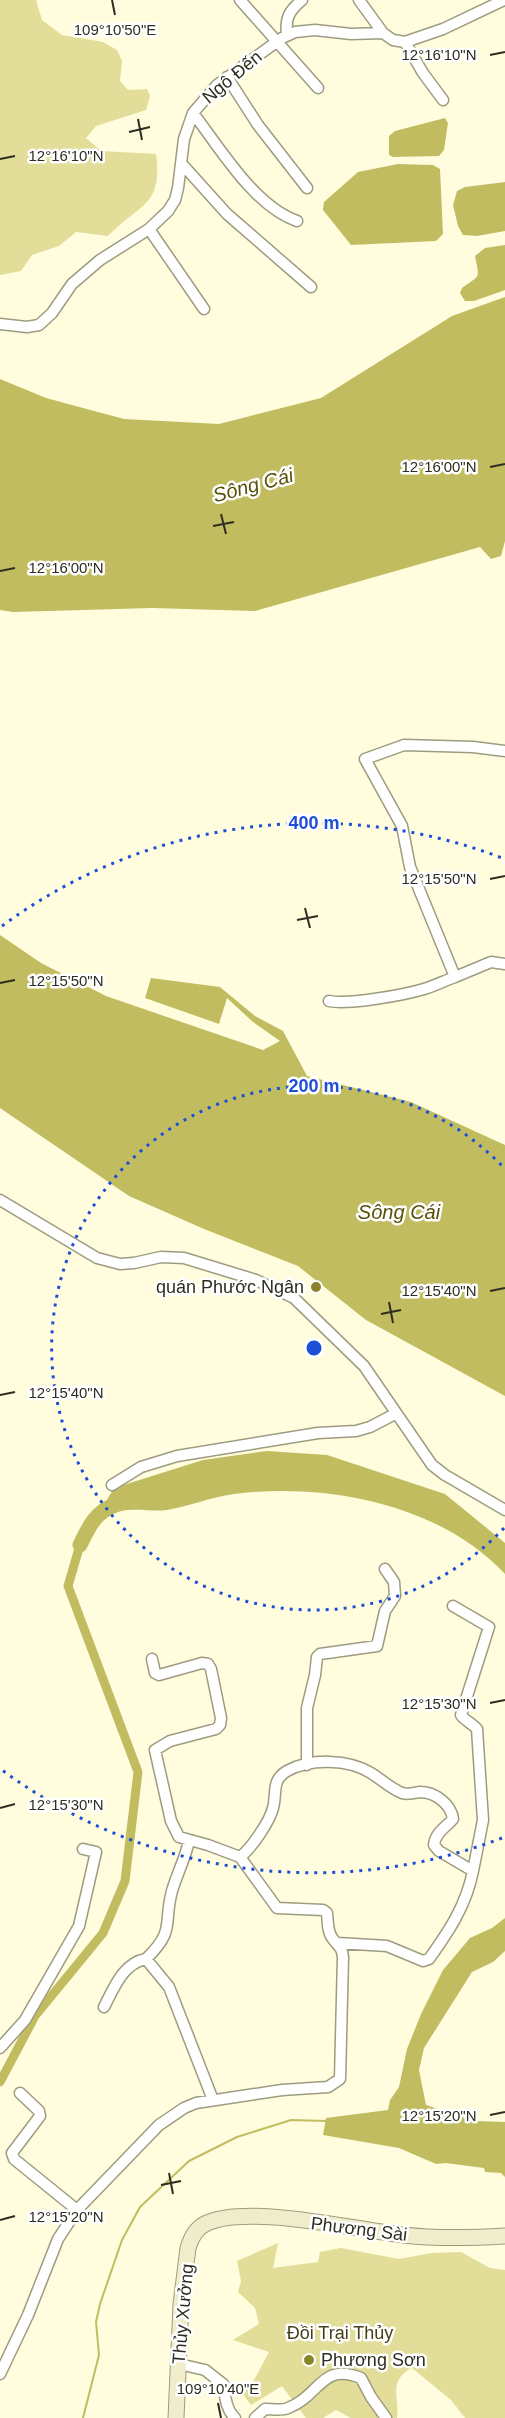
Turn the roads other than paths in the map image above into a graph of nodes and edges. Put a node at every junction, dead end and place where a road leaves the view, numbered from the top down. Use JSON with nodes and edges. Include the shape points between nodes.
{"nodes":[{"id":1,"x":240,"y":0,"type":"edge"},
{"id":2,"x":302,"y":0,"type":"edge"},
{"id":3,"x":359,"y":0,"type":"edge"},
{"id":4,"x":504,"y":0,"type":"edge"},
{"id":5,"x":383,"y":33,"type":"junction"},
{"id":6,"x":287,"y":35,"type":"junction"},
{"id":7,"x":276,"y":42,"type":"junction"},
{"id":8,"x":405,"y":42,"type":"junction"},
{"id":9,"x":227,"y":77,"type":"junction"},
{"id":10,"x":318,"y":88,"type":"dead end"},
{"id":11,"x":443,"y":100,"type":"dead end"},
{"id":12,"x":193,"y":113,"type":"junction"},
{"id":13,"x":182,"y":164,"type":"junction"},
{"id":14,"x":307,"y":188,"type":"dead end"},
{"id":15,"x":297,"y":220,"type":"dead end"},
{"id":16,"x":149,"y":229,"type":"junction"},
{"id":17,"x":310,"y":287,"type":"dead end"},
{"id":18,"x":204,"y":309,"type":"dead end"},
{"id":19,"x":0,"y":324,"type":"edge"},
{"id":20,"x":505,"y":751,"type":"edge"},
{"id":21,"x":505,"y":964,"type":"edge"},
{"id":22,"x":455,"y":977,"type":"junction"},
{"id":23,"x":329,"y":1001,"type":"dead end"},
{"id":24,"x":0,"y":1200,"type":"edge"},
{"id":25,"x":395,"y":1414,"type":"junction"},
{"id":26,"x":112,"y":1485,"type":"dead end"},
{"id":27,"x":505,"y":1510,"type":"edge"},
{"id":28,"x":386,"y":1569,"type":"dead end"},
{"id":29,"x":453,"y":1606,"type":"dead end"},
{"id":30,"x":152,"y":1659,"type":"dead end"},
{"id":31,"x":307,"y":1765,"type":"junction"},
{"id":32,"x":189,"y":1841,"type":"junction"},
{"id":33,"x":83,"y":1849,"type":"dead end"},
{"id":34,"x":240,"y":1857,"type":"junction"},
{"id":35,"x":473,"y":1872,"type":"junction"},
{"id":36,"x":338,"y":1944,"type":"junction"},
{"id":37,"x":146,"y":1959,"type":"junction"},
{"id":38,"x":104,"y":2007,"type":"dead end"},
{"id":39,"x":0,"y":2047,"type":"edge"},
{"id":40,"x":20,"y":2093,"type":"dead end"},
{"id":41,"x":213,"y":2100,"type":"junction"},
{"id":42,"x":77,"y":2210,"type":"junction"},
{"id":43,"x":213,"y":2221,"type":"joint"},
{"id":44,"x":505,"y":2236,"type":"edge"},
{"id":45,"x":179,"y":2364,"type":"junction"},
{"id":46,"x":0,"y":2374,"type":"edge"},
{"id":47,"x":176,"y":2418,"type":"edge"},
{"id":48,"x":235,"y":2418,"type":"edge"},
{"id":49,"x":255,"y":2418,"type":"edge"},
{"id":50,"x":386,"y":2418,"type":"edge"}],
"edges":[{"from":1,"to":7,"type":"street"},
{"from":2,"to":6,"type":"street","via":[[287,17]]},
{"from":3,"to":5,"type":"street"},
{"from":4,"to":8,"type":"street"},
{"from":5,"to":6,"type":"street","name":"Ngô Đến","via":[[315,30]]},
{"from":5,"to":8,"type":"street","name":"Ngô Đến"},
{"from":6,"to":7,"type":"street","name":"Ngô Đến"},
{"from":7,"to":9,"type":"street","name":"Ngô Đến"},
{"from":7,"to":10,"type":"street"},
{"from":8,"to":11,"type":"street"},
{"from":9,"to":12,"type":"street","name":"Ngô Đến"},
{"from":9,"to":14,"type":"street"},
{"from":12,"to":13,"type":"street","name":"Ngô Đến","via":[[186,130]]},
{"from":12,"to":15,"type":"street","via":[[249,185],[283,216]]},
{"from":13,"to":16,"type":"street","name":"Ngô Đến","via":[[175,200]]},
{"from":13,"to":17,"type":"street","via":[[227,214]]},
{"from":16,"to":18,"type":"street"},
{"from":16,"to":19,"type":"street","name":"Ngô Đến","via":[[100,260],[72,284],[52,314],[39,325]]},
{"from":20,"to":22,"type":"street","via":[[404,745],[365,759],[402,826],[410,867]]},
{"from":21,"to":22,"type":"street","via":[[491,962]]},
{"from":22,"to":23,"type":"street","via":[[423,989]]},
{"from":24,"to":25,"type":"street","via":[[97,1258],[120,1264],[161,1257],[184,1258],[285,1293],[353,1354]]},
{"from":25,"to":26,"type":"street","via":[[356,1431],[318,1432],[177,1456],[141,1467]]},
{"from":25,"to":27,"type":"street","via":[[432,1465]]},
{"from":28,"to":31,"type":"street","via":[[394,1582],[395,1596],[385,1611],[377,1646],[317,1657],[307,1708]]},
{"from":29,"to":35,"type":"street","via":[[489,1627],[461,1714],[477,1729],[483,1820]]},
{"from":30,"to":32,"type":"street","via":[[159,1675],[202,1663],[211,1670],[220,1725],[170,1741],[155,1750],[174,1829],[179,1837]]},
{"from":31,"to":34,"type":"street","via":[[287,1771],[280,1778],[275,1785],[273,1807],[253,1844]]},
{"from":31,"to":35,"type":"street","via":[[345,1763],[406,1794],[422,1792],[438,1797],[453,1819],[440,1831],[434,1845]]},
{"from":32,"to":34,"type":"street"},
{"from":32,"to":37,"type":"street","via":[[171,1895],[166,1935]]},
{"from":33,"to":39,"type":"street","via":[[96,1852],[81,1920],[25,2020]]},
{"from":34,"to":36,"type":"street","via":[[277,1908],[327,1913],[329,1931]]},
{"from":35,"to":36,"type":"street","via":[[463,1907],[429,1959],[423,1961],[387,1946]]},
{"from":36,"to":41,"type":"street","via":[[343,1964],[340,2079],[328,2087]]},
{"from":37,"to":38,"type":"street","via":[[132,1963]]},
{"from":37,"to":41,"type":"street","via":[[169,1987]]},
{"from":40,"to":42,"type":"street","via":[[40,2116],[12,2153],[14,2159]]},
{"from":41,"to":42,"type":"street","via":[[184,2108],[159,2125]]},
{"from":42,"to":46,"type":"street","via":[[58,2239]]},
{"from":43,"to":44,"type":"street","name":"Phương Sài","via":[[272,2217],[404,2235]]},
{"from":43,"to":45,"type":"street","name":"Thủy Xưởng","via":[[197,2231],[188,2248]]},
{"from":45,"to":47,"type":"street","name":"Thủy Xưởng"},
{"from":45,"to":48,"type":"street","via":[[205,2370],[223,2384],[228,2408]]},
{"from":49,"to":50,"type":"street","via":[[265,2409],[286,2409],[312,2394],[330,2374],[338,2372],[361,2378]]}]}
